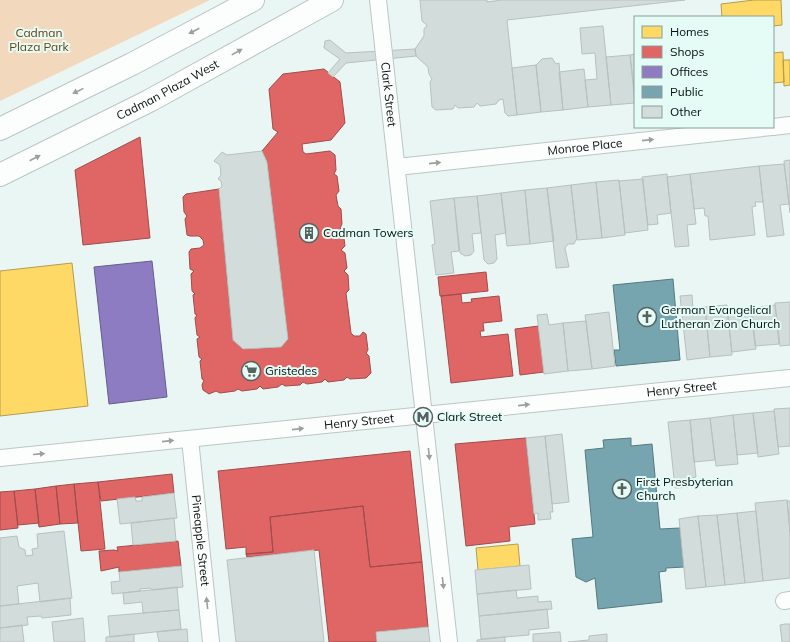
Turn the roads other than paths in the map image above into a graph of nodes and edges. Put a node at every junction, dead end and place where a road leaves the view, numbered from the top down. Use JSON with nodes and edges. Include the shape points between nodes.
{"nodes":[{"id":1,"x":253,"y":0,"type":"edge"},
{"id":2,"x":332,"y":0,"type":"edge"},
{"id":3,"x":378,"y":0,"type":"edge"},
{"id":4,"x":790,"y":125,"type":"edge"},
{"id":5,"x":774,"y":127,"type":"edge"},
{"id":6,"x":764,"y":128,"type":"edge"},
{"id":7,"x":0,"y":129,"type":"edge"},
{"id":8,"x":397,"y":167,"type":"junction"},
{"id":9,"x":0,"y":175,"type":"edge"},
{"id":10,"x":790,"y":378,"type":"edge"},
{"id":11,"x":425,"y":415,"type":"junction"},
{"id":12,"x":190,"y":439,"type":"junction"},
{"id":13,"x":0,"y":458,"type":"edge"},
{"id":14,"x":211,"y":642,"type":"edge"},
{"id":15,"x":449,"y":642,"type":"edge"}],
"edges":[{"from":1,"to":7,"type":"main road","one_way":true,"via":[[132,64]]},
{"from":9,"to":2,"type":"main road","name":"Cadman Plaza West","one_way":true,"via":[[149,101]]},
{"from":3,"to":8,"type":"street","name":"Clark Street"},
{"from":4,"to":5,"type":"street","name":"Monroe Place"},
{"from":8,"to":6,"type":"street","name":"Monroe Place","one_way":true},
{"from":8,"to":11,"type":"street","name":"Clark Street"},
{"from":11,"to":10,"type":"street","name":"Henry Street","one_way":true},
{"from":12,"to":11,"type":"street","name":"Henry Street","one_way":true},
{"from":11,"to":15,"type":"street","name":"Clark Street","one_way":true},
{"from":13,"to":12,"type":"street","name":"Henry Street","one_way":true},
{"from":14,"to":12,"type":"street","name":"Pineapple Street","one_way":true}]}
